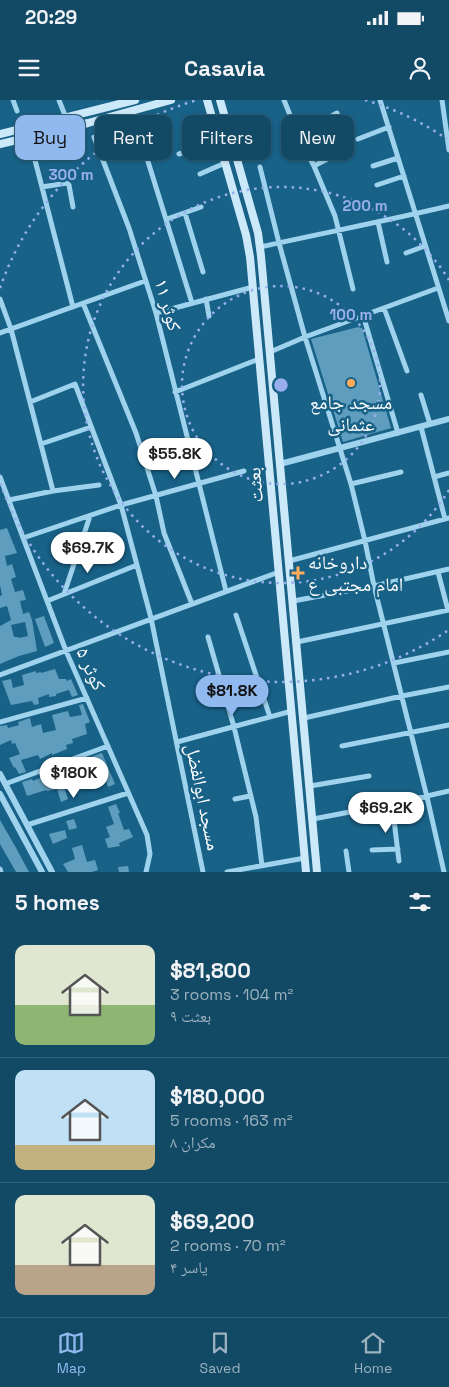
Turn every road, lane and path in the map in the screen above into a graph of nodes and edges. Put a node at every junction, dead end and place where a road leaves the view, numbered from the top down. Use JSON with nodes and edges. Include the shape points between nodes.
{"nodes":[{"id":1,"x":13,"y":100,"type":"edge"},
{"id":2,"x":59,"y":100,"type":"edge"},
{"id":3,"x":135,"y":100,"type":"edge"},
{"id":4,"x":172,"y":100,"type":"edge"},
{"id":5,"x":207,"y":100,"type":"edge"},
{"id":6,"x":220,"y":100,"type":"edge"},
{"id":7,"x":284,"y":100,"type":"edge"},
{"id":8,"x":380,"y":100,"type":"edge"},
{"id":9,"x":442,"y":100,"type":"edge"},
{"id":10,"x":132,"y":110,"type":"junction"},
{"id":11,"x":17,"y":111,"type":"dead end"},
{"id":12,"x":337,"y":113,"type":"dead end"},
{"id":13,"x":65,"y":115,"type":"edge"},
{"id":14,"x":78,"y":115,"type":"edge"},
{"id":15,"x":211,"y":115,"type":"edge"},
{"id":16,"x":290,"y":115,"type":"edge"},
{"id":17,"x":333,"y":115,"type":"edge"},
{"id":18,"x":85,"y":122,"type":"edge"},
{"id":19,"x":388,"y":127,"type":"junction"},
{"id":20,"x":15,"y":130,"type":"edge"},
{"id":21,"x":0,"y":134,"type":"edge"},
{"id":22,"x":94,"y":137,"type":"dead end"},
{"id":23,"x":358,"y":139,"type":"dead end"},
{"id":24,"x":15,"y":140,"type":"edge"},
{"id":25,"x":0,"y":144,"type":"edge"},
{"id":26,"x":449,"y":150,"type":"edge"},
{"id":27,"x":182,"y":153,"type":"edge"},
{"id":28,"x":179,"y":154,"type":"dead end"},
{"id":29,"x":398,"y":158,"type":"junction"},
{"id":30,"x":35,"y":160,"type":"edge"},
{"id":31,"x":224,"y":160,"type":"edge"},
{"id":32,"x":311,"y":160,"type":"edge"},
{"id":33,"x":325,"y":160,"type":"edge"},
{"id":34,"x":225,"y":163,"type":"junction"},
{"id":35,"x":314,"y":166,"type":"junction"},
{"id":36,"x":373,"y":166,"type":"dead end"},
{"id":37,"x":260,"y":167,"type":"dead end"},
{"id":38,"x":200,"y":174,"type":"dead end"},
{"id":39,"x":404,"y":176,"type":"junction"},
{"id":40,"x":377,"y":185,"type":"dead end"},
{"id":41,"x":42,"y":187,"type":"junction"},
{"id":42,"x":449,"y":206,"type":"edge"},
{"id":43,"x":73,"y":207,"type":"dead end"},
{"id":44,"x":201,"y":207,"type":"dead end"},
{"id":45,"x":185,"y":213,"type":"junction"},
{"id":46,"x":415,"y":214,"type":"junction"},
{"id":47,"x":167,"y":219,"type":"junction"},
{"id":48,"x":378,"y":222,"type":"junction"},
{"id":49,"x":338,"y":230,"type":"junction"},
{"id":50,"x":279,"y":243,"type":"junction"},
{"id":51,"x":425,"y":246,"type":"junction"},
{"id":52,"x":260,"y":247,"type":"junction"},
{"id":53,"x":406,"y":253,"type":"dead end"},
{"id":54,"x":387,"y":262,"type":"dead end"},
{"id":55,"x":203,"y":272,"type":"dead end"},
{"id":56,"x":146,"y":281,"type":"junction"},
{"id":57,"x":253,"y":287,"type":"junction"},
{"id":58,"x":438,"y":288,"type":"junction"},
{"id":59,"x":353,"y":289,"type":"dead end"},
{"id":60,"x":0,"y":299,"type":"edge"},
{"id":61,"x":206,"y":299,"type":"junction"},
{"id":62,"x":83,"y":303,"type":"junction"},
{"id":63,"x":192,"y":303,"type":"junction"},
{"id":64,"x":73,"y":307,"type":"junction"},
{"id":65,"x":384,"y":308,"type":"junction"},
{"id":66,"x":156,"y":314,"type":"junction"},
{"id":67,"x":363,"y":315,"type":"junction"},
{"id":68,"x":208,"y":316,"type":"dead end"},
{"id":69,"x":449,"y":321,"type":"edge"},
{"id":70,"x":11,"y":329,"type":"junction"},
{"id":71,"x":257,"y":329,"type":"junction"},
{"id":72,"x":268,"y":329,"type":"junction"},
{"id":73,"x":0,"y":333,"type":"edge"},
{"id":74,"x":305,"y":337,"type":"junction"},
{"id":75,"x":270,"y":352,"type":"junction"},
{"id":76,"x":259,"y":359,"type":"junction"},
{"id":77,"x":406,"y":371,"type":"dead end"},
{"id":78,"x":175,"y":392,"type":"junction"},
{"id":79,"x":421,"y":395,"type":"dead end"},
{"id":80,"x":30,"y":402,"type":"junction"},
{"id":81,"x":449,"y":419,"type":"edge"},
{"id":82,"x":430,"y":424,"type":"junction"},
{"id":83,"x":91,"y":427,"type":"junction"},
{"id":84,"x":421,"y":427,"type":"junction"},
{"id":85,"x":398,"y":433,"type":"junction"},
{"id":86,"x":40,"y":444,"type":"junction"},
{"id":87,"x":340,"y":448,"type":"junction"},
{"id":88,"x":280,"y":464,"type":"junction"},
{"id":89,"x":244,"y":471,"type":"dead end"},
{"id":90,"x":401,"y":472,"type":"dead end"},
{"id":91,"x":449,"y":473,"type":"edge"},
{"id":92,"x":434,"y":476,"type":"junction"},
{"id":93,"x":0,"y":477,"type":"edge"},
{"id":94,"x":199,"y":484,"type":"junction"},
{"id":95,"x":351,"y":484,"type":"junction"},
{"id":96,"x":99,"y":485,"type":"dead end"},
{"id":97,"x":53,"y":491,"type":"junction"},
{"id":98,"x":156,"y":496,"type":"junction"},
{"id":99,"x":9,"y":500,"type":"junction"},
{"id":100,"x":121,"y":505,"type":"junction"},
{"id":101,"x":90,"y":516,"type":"junction"},
{"id":102,"x":447,"y":518,"type":"edge"},
{"id":103,"x":23,"y":538,"type":"junction"},
{"id":104,"x":365,"y":541,"type":"junction"},
{"id":105,"x":289,"y":561,"type":"junction"},
{"id":106,"x":137,"y":565,"type":"junction"},
{"id":107,"x":449,"y":569,"type":"edge"},
{"id":108,"x":279,"y":572,"type":"junction"},
{"id":109,"x":438,"y":572,"type":"junction"},
{"id":110,"x":374,"y":586,"type":"junction"},
{"id":111,"x":226,"y":592,"type":"junction"},
{"id":112,"x":64,"y":594,"type":"junction"},
{"id":113,"x":293,"y":600,"type":"junction"},
{"id":114,"x":47,"y":601,"type":"junction"},
{"id":115,"x":192,"y":604,"type":"junction"},
{"id":116,"x":448,"y":610,"type":"edge"},
{"id":117,"x":236,"y":615,"type":"dead end"},
{"id":118,"x":151,"y":618,"type":"junction"},
{"id":119,"x":385,"y":624,"type":"junction"},
{"id":120,"x":208,"y":637,"type":"dead end"},
{"id":121,"x":297,"y":642,"type":"junction"},
{"id":122,"x":66,"y":651,"type":"junction"},
{"id":123,"x":449,"y":652,"type":"edge"},
{"id":124,"x":394,"y":663,"type":"junction"},
{"id":125,"x":0,"y":675,"type":"edge"},
{"id":126,"x":449,"y":687,"type":"edge"},
{"id":127,"x":402,"y":696,"type":"junction"},
{"id":128,"x":87,"y":698,"type":"junction"},
{"id":129,"x":292,"y":711,"type":"junction"},
{"id":130,"x":270,"y":717,"type":"junction"},
{"id":131,"x":304,"y":718,"type":"junction"},
{"id":132,"x":0,"y":722,"type":"edge"},
{"id":133,"x":449,"y":725,"type":"edge"},
{"id":134,"x":234,"y":727,"type":"junction"},
{"id":135,"x":412,"y":733,"type":"junction"},
{"id":136,"x":177,"y":742,"type":"junction"},
{"id":137,"x":108,"y":746,"type":"junction"},
{"id":138,"x":342,"y":746,"type":"dead end"},
{"id":139,"x":0,"y":774,"type":"edge"},
{"id":140,"x":370,"y":776,"type":"dead end"},
{"id":141,"x":5,"y":784,"type":"junction"},
{"id":142,"x":310,"y":786,"type":"junction"},
{"id":143,"x":449,"y":791,"type":"edge"},
{"id":144,"x":128,"y":793,"type":"junction"},
{"id":145,"x":0,"y":794,"type":"edge"},
{"id":146,"x":250,"y":796,"type":"junction"},
{"id":147,"x":427,"y":796,"type":"junction"},
{"id":148,"x":235,"y":799,"type":"dead end"},
{"id":149,"x":312,"y":804,"type":"junction"},
{"id":150,"x":392,"y":804,"type":"junction"},
{"id":151,"x":300,"y":806,"type":"junction"},
{"id":152,"x":20,"y":813,"type":"junction"},
{"id":153,"x":12,"y":817,"type":"junction"},
{"id":154,"x":313,"y":820,"type":"junction"},
{"id":155,"x":27,"y":825,"type":"junction"},
{"id":156,"x":398,"y":849,"type":"junction"},
{"id":157,"x":372,"y":850,"type":"dead end"},
{"id":158,"x":346,"y":851,"type":"dead end"},
{"id":159,"x":305,"y":858,"type":"junction"},
{"id":160,"x":399,"y":861,"type":"dead end"},
{"id":161,"x":262,"y":866,"type":"junction"},
{"id":162,"x":42,"y":872,"type":"edge"},
{"id":163,"x":52,"y":872,"type":"edge"},
{"id":164,"x":146,"y":872,"type":"edge"},
{"id":165,"x":203,"y":872,"type":"edge"},
{"id":166,"x":227,"y":872,"type":"edge"},
{"id":167,"x":306,"y":872,"type":"edge"},
{"id":168,"x":317,"y":872,"type":"edge"},
{"id":169,"x":349,"y":872,"type":"edge"},
{"id":170,"x":444,"y":872,"type":"edge"}],
"edges":[{"from":1,"to":11,"type":"street"},
{"from":2,"to":13,"type":"street"},
{"from":3,"to":14,"type":"main road"},
{"from":4,"to":10,"type":"main road"},
{"from":5,"to":15,"type":"main road","name":"بعثت"},
{"from":6,"to":52,"type":"main road","name":"بعثت"},
{"from":7,"to":16,"type":"street"},
{"from":8,"to":19,"type":"street"},
{"from":9,"to":26,"type":"street"},
{"from":10,"to":18,"type":"main road"},
{"from":10,"to":47,"type":"street"},
{"from":12,"to":17,"type":"street"},
{"from":19,"to":23,"type":"street"},
{"from":19,"to":29,"type":"street"},
{"from":20,"to":21,"type":"main road"},
{"from":22,"to":56,"type":"street","name":"کوثر ۱۱"},
{"from":24,"to":25,"type":"main road"},
{"from":27,"to":28,"type":"street"},
{"from":29,"to":36,"type":"street"},
{"from":29,"to":39,"type":"street"},
{"from":30,"to":41,"type":"street"},
{"from":31,"to":34,"type":"main road","name":"بعثت"},
{"from":32,"to":35,"type":"street"},
{"from":33,"to":35,"type":"street"},
{"from":34,"to":38,"type":"street"},
{"from":34,"to":57,"type":"main road","name":"بعثت","via":[[246,235]]},
{"from":35,"to":49,"type":"street"},
{"from":37,"to":50,"type":"street"},
{"from":39,"to":40,"type":"street"},
{"from":39,"to":46,"type":"street"},
{"from":41,"to":43,"type":"street","via":[[67,183]]},
{"from":41,"to":64,"type":"street"},
{"from":42,"to":46,"type":"street"},
{"from":44,"to":45,"type":"street"},
{"from":45,"to":47,"type":"street"},
{"from":45,"to":55,"type":"street"},
{"from":46,"to":48,"type":"street"},
{"from":46,"to":51,"type":"street"},
{"from":47,"to":63,"type":"street"},
{"from":48,"to":49,"type":"street"},
{"from":48,"to":54,"type":"street"},
{"from":49,"to":50,"type":"street"},
{"from":49,"to":59,"type":"street"},
{"from":50,"to":52,"type":"street"},
{"from":50,"to":74,"type":"street"},
{"from":51,"to":53,"type":"street"},
{"from":51,"to":58,"type":"street"},
{"from":52,"to":72,"type":"main road","name":"بعثت"},
{"from":56,"to":62,"type":"street"},
{"from":56,"to":66,"type":"street","name":"کوثر ۱۱"},
{"from":57,"to":61,"type":"street"},
{"from":57,"to":71,"type":"main road","name":"بعثت"},
{"from":58,"to":65,"type":"street"},
{"from":58,"to":69,"type":"street"},
{"from":60,"to":70,"type":"street"},
{"from":61,"to":63,"type":"street"},
{"from":61,"to":68,"type":"street"},
{"from":62,"to":64,"type":"street"},
{"from":62,"to":98,"type":"street","via":[[136,433]]},
{"from":63,"to":66,"type":"street"},
{"from":64,"to":70,"type":"street"},
{"from":65,"to":67,"type":"street"},
{"from":65,"to":77,"type":"street"},
{"from":66,"to":78,"type":"street","name":"کوثر ۱۱"},
{"from":67,"to":74,"type":"street"},
{"from":67,"to":85,"type":"street"},
{"from":70,"to":73,"type":"street"},
{"from":70,"to":80,"type":"street"},
{"from":71,"to":72,"type":"main road"},
{"from":71,"to":76,"type":"main road","name":"بعثت"},
{"from":72,"to":75,"type":"main road","name":"بعثت"},
{"from":74,"to":75,"type":"street"},
{"from":74,"to":87,"type":"street"},
{"from":75,"to":88,"type":"main road","name":"بعثت"},
{"from":76,"to":78,"type":"street"},
{"from":76,"to":108,"type":"main road","name":"بعثت"},
{"from":78,"to":94,"type":"street","name":"کوثر ۱۱"},
{"from":79,"to":82,"type":"street"},
{"from":80,"to":83,"type":"street","name":"مسجد ابوالفضل","via":[[75,384]]},
{"from":80,"to":86,"type":"street"},
{"from":81,"to":82,"type":"street"},
{"from":82,"to":84,"type":"street"},
{"from":83,"to":86,"type":"street"},
{"from":83,"to":100,"type":"street","name":"مسجد ابوالفضل"},
{"from":84,"to":85,"type":"street"},
{"from":84,"to":92,"type":"street"},
{"from":85,"to":87,"type":"street"},
{"from":86,"to":97,"type":"street"},
{"from":87,"to":88,"type":"street"},
{"from":87,"to":95,"type":"street"},
{"from":88,"to":105,"type":"main road","name":"بعثت"},
{"from":89,"to":94,"type":"street"},
{"from":90,"to":95,"type":"street"},
{"from":91,"to":92,"type":"street"},
{"from":92,"to":102,"type":"street"},
{"from":93,"to":99,"type":"street","name":"کوثر ۵"},
{"from":94,"to":98,"type":"street"},
{"from":94,"to":111,"type":"street","name":"کوثر ۱۱"},
{"from":95,"to":104,"type":"street"},
{"from":96,"to":97,"type":"street"},
{"from":97,"to":99,"type":"street"},
{"from":98,"to":100,"type":"street"},
{"from":98,"to":115,"type":"street","via":[[164,534]]},
{"from":99,"to":103,"type":"street","name":"کوثر ۵"},
{"from":100,"to":101,"type":"street"},
{"from":100,"to":106,"type":"street","name":"مسجد ابوالفضل"},
{"from":101,"to":103,"type":"street"},
{"from":101,"to":112,"type":"street"},
{"from":102,"to":104,"type":"street"},
{"from":103,"to":114,"type":"street","name":"کوثر ۵"},
{"from":104,"to":105,"type":"street"},
{"from":104,"to":110,"type":"street"},
{"from":105,"to":113,"type":"main road","name":"بعثت"},
{"from":106,"to":112,"type":"street"},
{"from":106,"to":118,"type":"street","name":"مسجد ابوالفضل"},
{"from":107,"to":109,"type":"street"},
{"from":108,"to":111,"type":"street"},
{"from":108,"to":129,"type":"main road","name":"بعثت"},
{"from":109,"to":110,"type":"street"},
{"from":109,"to":116,"type":"street"},
{"from":110,"to":113,"type":"street"},
{"from":110,"to":119,"type":"street"},
{"from":111,"to":115,"type":"street"},
{"from":112,"to":114,"type":"street"},
{"from":113,"to":121,"type":"main road","name":"بعثت"},
{"from":114,"to":122,"type":"street","name":"کوثر ۵"},
{"from":115,"to":118,"type":"street"},
{"from":116,"to":119,"type":"street"},
{"from":117,"to":130,"type":"street"},
{"from":118,"to":122,"type":"street"},
{"from":118,"to":136,"type":"street","name":"مسجد ابوالفضل"},
{"from":119,"to":121,"type":"street"},
{"from":119,"to":124,"type":"street"},
{"from":120,"to":134,"type":"street"},
{"from":121,"to":131,"type":"main road","name":"بعثت"},
{"from":122,"to":125,"type":"street"},
{"from":122,"to":128,"type":"street","name":"کوثر ۵"},
{"from":123,"to":124,"type":"street"},
{"from":124,"to":127,"type":"street"},
{"from":126,"to":127,"type":"street"},
{"from":127,"to":131,"type":"street"},
{"from":127,"to":135,"type":"street"},
{"from":128,"to":132,"type":"street"},
{"from":128,"to":137,"type":"street","name":"کوثر ۵"},
{"from":129,"to":130,"type":"street"},
{"from":129,"to":151,"type":"main road","name":"بعثت"},
{"from":130,"to":134,"type":"street"},
{"from":131,"to":142,"type":"main road","name":"بعثت"},
{"from":133,"to":135,"type":"street"},
{"from":134,"to":136,"type":"street"},
{"from":134,"to":146,"type":"street"},
{"from":135,"to":138,"type":"street"},
{"from":135,"to":147,"type":"street"},
{"from":136,"to":165,"type":"street","name":"مسجد ابوالفضل"},
{"from":137,"to":141,"type":"street"},
{"from":137,"to":144,"type":"street","name":"کوثر ۵"},
{"from":139,"to":141,"type":"street"},
{"from":140,"to":142,"type":"street"},
{"from":141,"to":152,"type":"street"},
{"from":142,"to":149,"type":"main road","name":"بعثت"},
{"from":143,"to":147,"type":"street"},
{"from":144,"to":155,"type":"street"},
{"from":144,"to":164,"type":"street","name":"کوثر ۵","via":[[147,835],[150,854]]},
{"from":145,"to":153,"type":"street"},
{"from":146,"to":148,"type":"street"},
{"from":146,"to":161,"type":"street"},
{"from":147,"to":150,"type":"street"},
{"from":147,"to":170,"type":"street"},
{"from":149,"to":151,"type":"main road"},
{"from":149,"to":154,"type":"main road","name":"بعثت"},
{"from":150,"to":154,"type":"street"},
{"from":150,"to":156,"type":"street"},
{"from":151,"to":159,"type":"main road","name":"بعثت"},
{"from":152,"to":153,"type":"street"},
{"from":152,"to":155,"type":"street"},
{"from":153,"to":162,"type":"street"},
{"from":154,"to":168,"type":"main road","name":"بعثت"},
{"from":155,"to":163,"type":"street"},
{"from":156,"to":157,"type":"street"},
{"from":156,"to":160,"type":"street"},
{"from":158,"to":169,"type":"street"},
{"from":159,"to":161,"type":"street"},
{"from":159,"to":167,"type":"main road","name":"بعثت"},
{"from":161,"to":166,"type":"street"}]}
